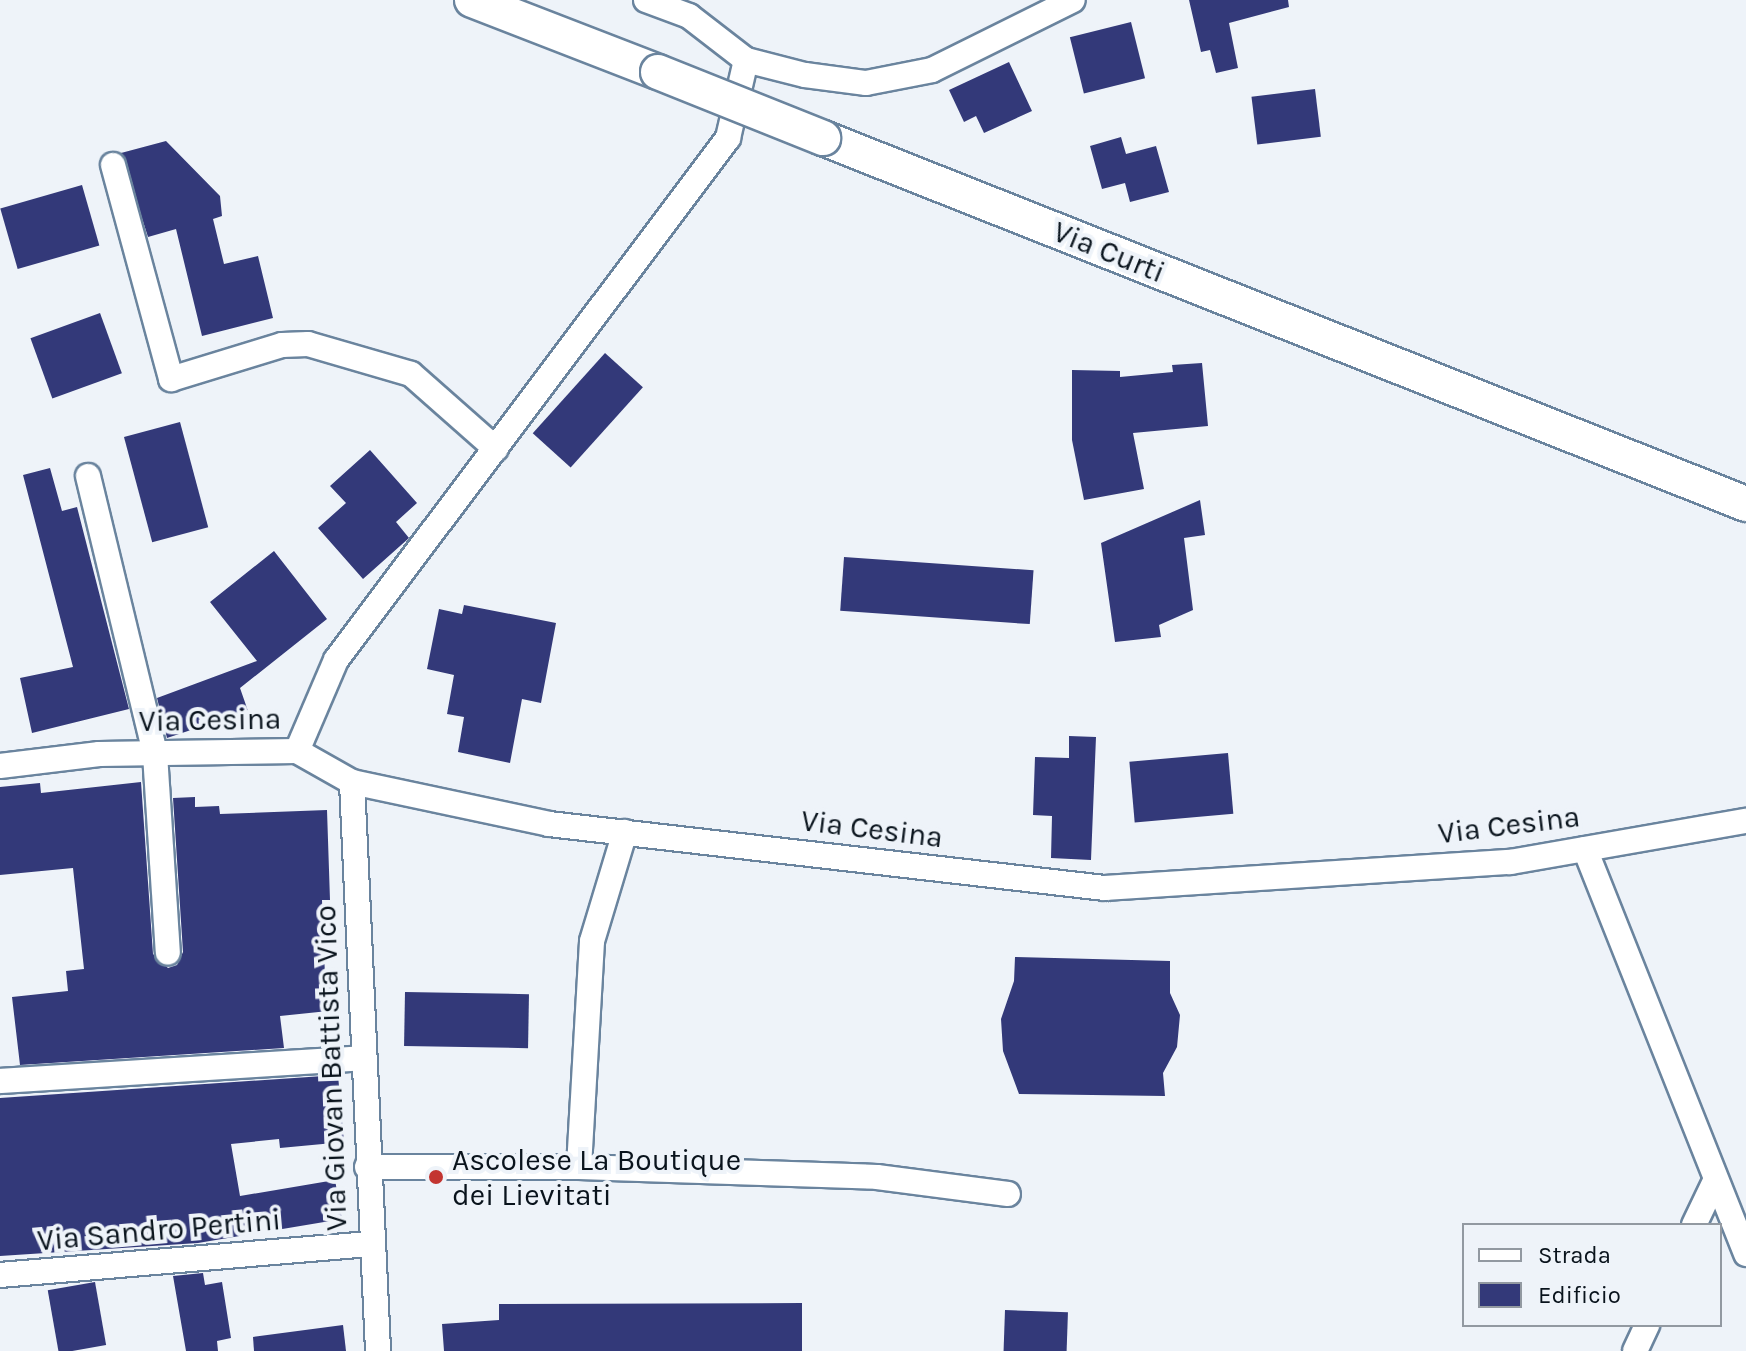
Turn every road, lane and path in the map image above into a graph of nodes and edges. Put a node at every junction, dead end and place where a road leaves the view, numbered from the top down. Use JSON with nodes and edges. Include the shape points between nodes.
{"nodes":[{"id":1,"x":472,"y":0,"type":"edge"},
{"id":2,"x":646,"y":0,"type":"edge"},
{"id":3,"x":1073,"y":0,"type":"edge"},
{"id":4,"x":746,"y":60,"type":"junction"},
{"id":5,"x":113,"y":165,"type":"dead end"},
{"id":6,"x":496,"y":449,"type":"junction"},
{"id":7,"x":88,"y":476,"type":"dead end"},
{"id":8,"x":1746,"y":504,"type":"edge"},
{"id":9,"x":297,"y":751,"type":"junction"},
{"id":10,"x":155,"y":754,"type":"junction"},
{"id":11,"x":0,"y":766,"type":"edge"},
{"id":12,"x":352,"y":782,"type":"junction"},
{"id":13,"x":1746,"y":821,"type":"edge"},
{"id":14,"x":625,"y":832,"type":"junction"},
{"id":15,"x":1585,"y":849,"type":"junction"},
{"id":16,"x":168,"y":953,"type":"dead end"},
{"id":17,"x":362,"y":1058,"type":"junction"},
{"id":18,"x":0,"y":1081,"type":"edge"},
{"id":19,"x":367,"y":1167,"type":"junction"},
{"id":20,"x":579,"y":1167,"type":"junction"},
{"id":21,"x":1714,"y":1183,"type":"junction"},
{"id":22,"x":1008,"y":1194,"type":"dead end"},
{"id":23,"x":1695,"y":1223,"type":"edge"},
{"id":24,"x":370,"y":1244,"type":"junction"},
{"id":25,"x":1746,"y":1254,"type":"edge"},
{"id":26,"x":0,"y":1275,"type":"edge"},
{"id":27,"x":1646,"y":1327,"type":"edge"},
{"id":28,"x":378,"y":1351,"type":"edge"},
{"id":29,"x":1635,"y":1351,"type":"edge"}],
"edges":[{"from":1,"to":8,"type":"main road","name":"Via Curti","bridge":true},
{"from":2,"to":4,"type":"street","via":[[689,16]]},
{"from":3,"to":4,"type":"street","via":[[932,70],[879,81],[805,75]]},
{"from":4,"to":6,"type":"street","via":[[728,138]]},
{"from":5,"to":6,"type":"street","via":[[171,379],[282,345],[308,344],[411,374]]},
{"from":6,"to":9,"type":"street","via":[[336,660]]},
{"from":7,"to":10,"type":"street"},
{"from":9,"to":10,"type":"street","name":"Via Cesina"},
{"from":9,"to":12,"type":"street","name":"Via Cesina"},
{"from":10,"to":11,"type":"street","name":"Via Cesina","via":[[99,754]]},
{"from":10,"to":16,"type":"street"},
{"from":12,"to":14,"type":"street","name":"Via Cesina","via":[[549,824]]},
{"from":12,"to":17,"type":"street","name":"Via Giovan Battista Vico"},
{"from":13,"to":15,"type":"street","name":"Via Cesina"},
{"from":14,"to":15,"type":"street","name":"Via Cesina","via":[[1105,888],[1510,862]]},
{"from":14,"to":20,"type":"street","via":[[592,941]]},
{"from":15,"to":21,"type":"street"},
{"from":17,"to":18,"type":"street"},
{"from":17,"to":19,"type":"street","name":"Via Giovan Battista Vico"},
{"from":19,"to":20,"type":"street"},
{"from":19,"to":24,"type":"street","name":"Via Giovan Battista Vico"},
{"from":20,"to":22,"type":"street","via":[[877,1177]]},
{"from":21,"to":23,"type":"street"},
{"from":21,"to":25,"type":"street"},
{"from":24,"to":26,"type":"street","name":"Via Sandro Pertini"},
{"from":24,"to":28,"type":"street","name":"Via Giovan Battista Vico"},
{"from":27,"to":29,"type":"street"}]}
